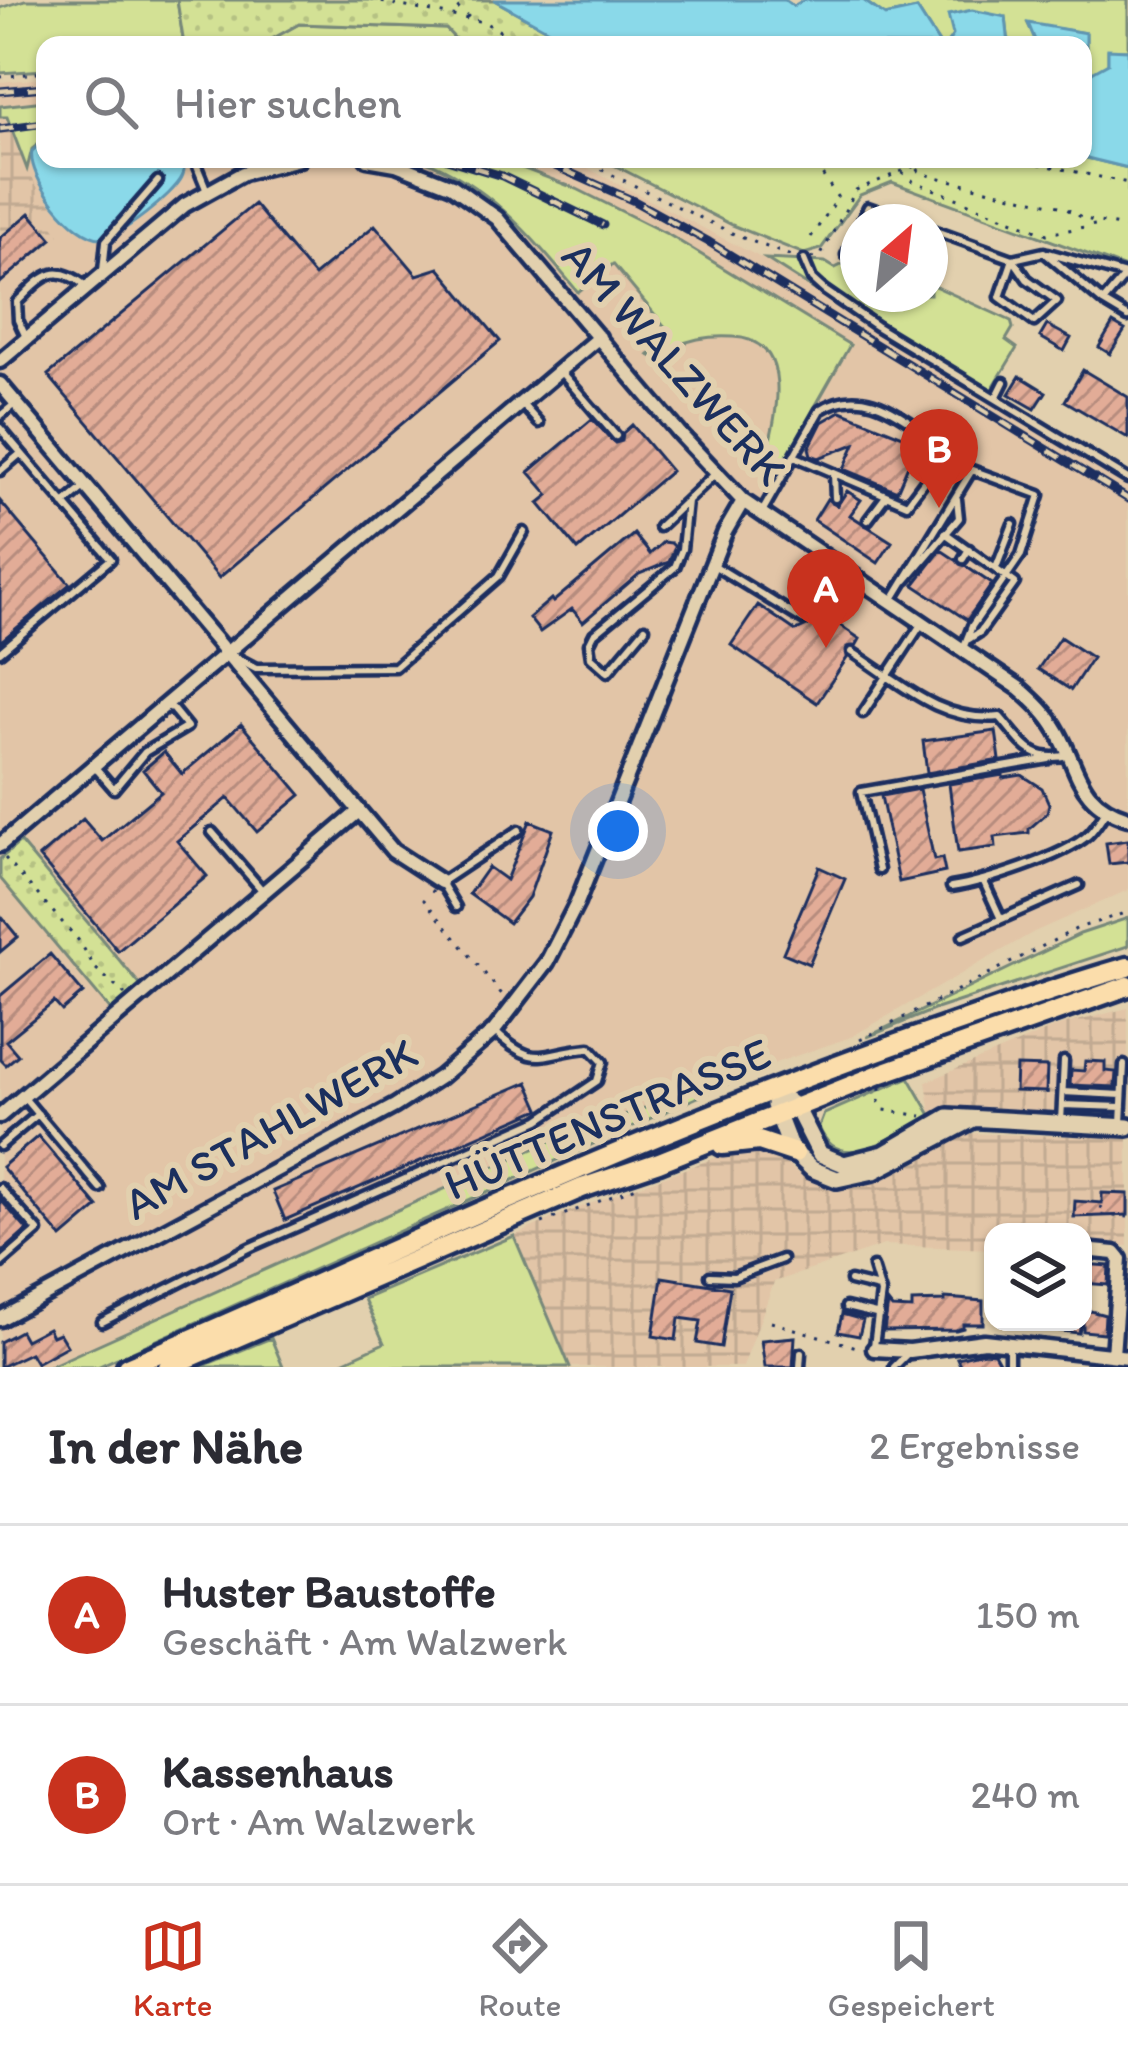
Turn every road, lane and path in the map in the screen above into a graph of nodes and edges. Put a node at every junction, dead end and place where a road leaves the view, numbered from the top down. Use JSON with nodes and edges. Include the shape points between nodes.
{"nodes":[{"id":1,"x":370,"y":0,"type":"edge"},
{"id":2,"x":448,"y":0,"type":"edge"},
{"id":3,"x":471,"y":20,"type":"junction"},
{"id":4,"x":510,"y":36,"type":"edge"},
{"id":5,"x":36,"y":73,"type":"edge"},
{"id":6,"x":0,"y":76,"type":"edge"},
{"id":7,"x":198,"y":168,"type":"edge"},
{"id":8,"x":260,"y":168,"type":"edge"},
{"id":9,"x":404,"y":168,"type":"edge"},
{"id":10,"x":598,"y":168,"type":"edge"},
{"id":11,"x":818,"y":168,"type":"edge"},
{"id":12,"x":908,"y":168,"type":"edge"},
{"id":13,"x":919,"y":168,"type":"edge"},
{"id":14,"x":1058,"y":168,"type":"edge"},
{"id":15,"x":901,"y":171,"type":"junction"},
{"id":16,"x":158,"y":181,"type":"dead end"},
{"id":17,"x":204,"y":181,"type":"junction"},
{"id":18,"x":1128,"y":183,"type":"edge"},
{"id":19,"x":1106,"y":223,"type":"junction"},
{"id":20,"x":1128,"y":228,"type":"edge"},
{"id":21,"x":948,"y":236,"type":"edge"},
{"id":22,"x":811,"y":237,"type":"dead end"},
{"id":23,"x":1044,"y":252,"type":"junction"},
{"id":24,"x":1013,"y":259,"type":"junction"},
{"id":25,"x":804,"y":260,"type":"junction"},
{"id":26,"x":103,"y":274,"type":"junction"},
{"id":27,"x":1126,"y":276,"type":"edge"},
{"id":28,"x":87,"y":287,"type":"junction"},
{"id":29,"x":1103,"y":302,"type":"junction"},
{"id":30,"x":1128,"y":317,"type":"edge"},
{"id":31,"x":27,"y":338,"type":"junction"},
{"id":32,"x":599,"y":338,"type":"junction"},
{"id":33,"x":2,"y":356,"type":"edge"},
{"id":34,"x":560,"y":370,"type":"junction"},
{"id":35,"x":1004,"y":382,"type":"dead end"},
{"id":36,"x":0,"y":384,"type":"edge"},
{"id":37,"x":996,"y":398,"type":"junction"},
{"id":38,"x":16,"y":403,"type":"junction"},
{"id":39,"x":521,"y":403,"type":"junction"},
{"id":40,"x":0,"y":416,"type":"edge"},
{"id":41,"x":538,"y":423,"type":"dead end"},
{"id":42,"x":0,"y":428,"type":"edge"},
{"id":43,"x":616,"y":436,"type":"dead end"},
{"id":44,"x":8,"y":438,"type":"junction"},
{"id":45,"x":0,"y":445,"type":"edge"},
{"id":46,"x":21,"y":454,"type":"junction"},
{"id":47,"x":794,"y":456,"type":"junction"},
{"id":48,"x":934,"y":460,"type":"junction"},
{"id":49,"x":972,"y":470,"type":"junction"},
{"id":50,"x":0,"y":471,"type":"edge"},
{"id":51,"x":715,"y":474,"type":"junction"},
{"id":52,"x":834,"y":474,"type":"junction"},
{"id":53,"x":1128,"y":479,"type":"edge"},
{"id":54,"x":86,"y":486,"type":"junction"},
{"id":55,"x":957,"y":495,"type":"junction"},
{"id":56,"x":886,"y":496,"type":"junction"},
{"id":57,"x":836,"y":498,"type":"dead end"},
{"id":58,"x":686,"y":501,"type":"junction"},
{"id":59,"x":743,"y":501,"type":"junction"},
{"id":60,"x":64,"y":504,"type":"junction"},
{"id":61,"x":760,"y":515,"type":"junction"},
{"id":62,"x":868,"y":520,"type":"dead end"},
{"id":63,"x":1013,"y":524,"type":"dead end"},
{"id":64,"x":658,"y":527,"type":"dead end"},
{"id":65,"x":524,"y":532,"type":"dead end"},
{"id":66,"x":945,"y":533,"type":"junction"},
{"id":67,"x":969,"y":549,"type":"junction"},
{"id":68,"x":962,"y":560,"type":"dead end"},
{"id":69,"x":712,"y":564,"type":"junction"},
{"id":70,"x":996,"y":568,"type":"junction"},
{"id":71,"x":1004,"y":580,"type":"junction"},
{"id":72,"x":903,"y":582,"type":"junction"},
{"id":73,"x":891,"y":602,"type":"junction"},
{"id":74,"x":802,"y":620,"type":"dead end"},
{"id":75,"x":922,"y":622,"type":"junction"},
{"id":76,"x":646,"y":628,"type":"dead end"},
{"id":77,"x":965,"y":644,"type":"junction"},
{"id":78,"x":0,"y":652,"type":"edge"},
{"id":79,"x":851,"y":652,"type":"dead end"},
{"id":80,"x":226,"y":653,"type":"junction"},
{"id":81,"x":888,"y":675,"type":"junction"},
{"id":82,"x":167,"y":703,"type":"junction"},
{"id":83,"x":862,"y":713,"type":"dead end"},
{"id":84,"x":1068,"y":754,"type":"junction"},
{"id":85,"x":1049,"y":759,"type":"junction"},
{"id":86,"x":94,"y":765,"type":"junction"},
{"id":87,"x":1106,"y":811,"type":"junction"},
{"id":88,"x":359,"y":812,"type":"junction"},
{"id":89,"x":1128,"y":818,"type":"edge"},
{"id":90,"x":520,"y":830,"type":"dead end"},
{"id":91,"x":212,"y":832,"type":"dead end"},
{"id":92,"x":0,"y":848,"type":"edge"},
{"id":93,"x":879,"y":870,"type":"dead end"},
{"id":94,"x":441,"y":882,"type":"junction"},
{"id":95,"x":984,"y":882,"type":"junction"},
{"id":96,"x":1078,"y":885,"type":"dead end"},
{"id":97,"x":950,"y":886,"type":"dead end"},
{"id":98,"x":264,"y":892,"type":"junction"},
{"id":99,"x":456,"y":908,"type":"dead end"},
{"id":100,"x":1128,"y":912,"type":"edge"},
{"id":101,"x":1001,"y":919,"type":"junction"},
{"id":102,"x":963,"y":936,"type":"dead end"},
{"id":103,"x":1128,"y":968,"type":"edge"},
{"id":104,"x":1128,"y":986,"type":"edge"},
{"id":105,"x":133,"y":1003,"type":"junction"},
{"id":106,"x":514,"y":1009,"type":"junction"},
{"id":107,"x":494,"y":1030,"type":"junction"},
{"id":108,"x":855,"y":1042,"type":"dead end"},
{"id":109,"x":1064,"y":1061,"type":"dead end"},
{"id":110,"x":1124,"y":1065,"type":"dead end"},
{"id":111,"x":882,"y":1073,"type":"junction"},
{"id":112,"x":1046,"y":1078,"type":"dead end"},
{"id":113,"x":773,"y":1090,"type":"junction"},
{"id":114,"x":1063,"y":1092,"type":"junction"},
{"id":115,"x":1123,"y":1095,"type":"junction"},
{"id":116,"x":22,"y":1096,"type":"junction"},
{"id":117,"x":1048,"y":1100,"type":"dead end"},
{"id":118,"x":796,"y":1107,"type":"junction"},
{"id":119,"x":1122,"y":1107,"type":"junction"},
{"id":120,"x":38,"y":1114,"type":"junction"},
{"id":121,"x":775,"y":1114,"type":"junction"},
{"id":122,"x":1062,"y":1114,"type":"junction"},
{"id":123,"x":0,"y":1115,"type":"edge"},
{"id":124,"x":948,"y":1117,"type":"junction"},
{"id":125,"x":973,"y":1119,"type":"junction"},
{"id":126,"x":1124,"y":1127,"type":"edge"},
{"id":127,"x":0,"y":1146,"type":"edge"},
{"id":128,"x":795,"y":1154,"type":"junction"},
{"id":129,"x":659,"y":1162,"type":"junction"},
{"id":130,"x":0,"y":1188,"type":"edge"},
{"id":131,"x":100,"y":1188,"type":"dead end"},
{"id":132,"x":1102,"y":1206,"type":"dead end"},
{"id":133,"x":1128,"y":1217,"type":"edge"},
{"id":134,"x":1092,"y":1250,"type":"edge"},
{"id":135,"x":782,"y":1258,"type":"dead end"},
{"id":136,"x":0,"y":1264,"type":"edge"},
{"id":137,"x":873,"y":1267,"type":"dead end"},
{"id":138,"x":710,"y":1276,"type":"dead end"},
{"id":139,"x":850,"y":1281,"type":"dead end"},
{"id":140,"x":879,"y":1288,"type":"junction"},
{"id":141,"x":846,"y":1307,"type":"dead end"},
{"id":142,"x":880,"y":1315,"type":"junction"},
{"id":143,"x":1,"y":1317,"type":"edge"},
{"id":144,"x":102,"y":1322,"type":"dead end"},
{"id":145,"x":771,"y":1322,"type":"dead end"},
{"id":146,"x":1009,"y":1342,"type":"junction"},
{"id":147,"x":874,"y":1349,"type":"junction"},
{"id":148,"x":910,"y":1351,"type":"junction"},
{"id":149,"x":801,"y":1353,"type":"dead end"},
{"id":150,"x":1121,"y":1356,"type":"edge"},
{"id":151,"x":127,"y":1367,"type":"edge"},
{"id":152,"x":168,"y":1367,"type":"edge"},
{"id":153,"x":800,"y":1367,"type":"edge"},
{"id":154,"x":894,"y":1367,"type":"edge"},
{"id":155,"x":1009,"y":1367,"type":"edge"}],
"edges":[{"from":1,"to":3,"type":"path"},
{"from":2,"to":3,"type":"path"},
{"from":3,"to":4,"type":"path"},
{"from":5,"to":6,"type":"path"},
{"from":7,"to":17,"type":"lane"},
{"from":8,"to":17,"type":"street"},
{"from":9,"to":32,"type":"street","name":"AM WALZWERK","via":[[478,203],[513,233]]},
{"from":10,"to":25,"type":"path"},
{"from":11,"to":22,"type":"path","via":[[838,198]]},
{"from":12,"to":15,"type":"path"},
{"from":13,"to":19,"type":"path"},
{"from":14,"to":18,"type":"path"},
{"from":15,"to":19,"type":"path","via":[[1047,234]]},
{"from":15,"to":25,"type":"path","via":[[856,190],[821,255]]},
{"from":16,"to":26,"type":"lane","via":[[106,241]]},
{"from":17,"to":26,"type":"street"},
{"from":19,"to":20,"type":"path"},
{"from":21,"to":24,"type":"lane"},
{"from":23,"to":24,"type":"lane"},
{"from":23,"to":27,"type":"lane"},
{"from":23,"to":29,"type":"lane"},
{"from":24,"to":24,"type":"lane","via":[[1000,297],[1034,322],[1057,301]]},
{"from":25,"to":37,"type":"lane","via":[[824,290]]},
{"from":26,"to":28,"type":"street"},
{"from":27,"to":29,"type":"lane"},
{"from":28,"to":31,"type":"street"},
{"from":28,"to":31,"type":"lane","via":[[51,272],[35,285],[17,302]]},
{"from":29,"to":30,"type":"lane"},
{"from":31,"to":33,"type":"street"},
{"from":32,"to":34,"type":"street"},
{"from":32,"to":51,"type":"street","name":"AM WALZWERK"},
{"from":34,"to":39,"type":"street"},
{"from":34,"to":43,"type":"lane"},
{"from":35,"to":37,"type":"lane"},
{"from":36,"to":38,"type":"street"},
{"from":37,"to":53,"type":"lane"},
{"from":38,"to":40,"type":"lane"},
{"from":38,"to":54,"type":"street"},
{"from":39,"to":41,"type":"lane"},
{"from":39,"to":80,"type":"street"},
{"from":42,"to":44,"type":"lane"},
{"from":44,"to":45,"type":"lane"},
{"from":44,"to":46,"type":"lane"},
{"from":46,"to":50,"type":"lane"},
{"from":46,"to":60,"type":"lane"},
{"from":47,"to":48,"type":"lane","via":[[820,410],[853,396],[941,442]]},
{"from":47,"to":52,"type":"lane"},
{"from":47,"to":61,"type":"lane"},
{"from":48,"to":49,"type":"lane"},
{"from":48,"to":56,"type":"lane","via":[[907,504]]},
{"from":49,"to":55,"type":"lane"},
{"from":49,"to":71,"type":"lane","via":[[1040,495],[1022,555]]},
{"from":51,"to":58,"type":"lane"},
{"from":51,"to":59,"type":"street","name":"AM WALZWERK"},
{"from":52,"to":56,"type":"lane"},
{"from":52,"to":57,"type":"lane"},
{"from":54,"to":60,"type":"lane"},
{"from":54,"to":80,"type":"street"},
{"from":55,"to":66,"type":"lane","via":[[958,518]]},
{"from":55,"to":72,"type":"lane"},
{"from":56,"to":62,"type":"lane"},
{"from":58,"to":64,"type":"lane"},
{"from":58,"to":76,"type":"lane","via":[[676,567],[595,634],[591,657],[608,672]]},
{"from":59,"to":61,"type":"street","name":"AM WALZWERK"},
{"from":59,"to":69,"type":"street","name":"AM STAHLWERK"},
{"from":60,"to":78,"type":"lane","via":[[111,559]]},
{"from":61,"to":73,"type":"street","name":"AM WALZWERK"},
{"from":63,"to":70,"type":"lane"},
{"from":65,"to":80,"type":"lane","via":[[499,576],[395,667],[256,668]]},
{"from":66,"to":67,"type":"lane"},
{"from":66,"to":72,"type":"lane"},
{"from":67,"to":68,"type":"lane"},
{"from":67,"to":70,"type":"lane"},
{"from":69,"to":74,"type":"lane"},
{"from":69,"to":106,"type":"street","name":"AM STAHLWERK","via":[[566,929]]},
{"from":70,"to":71,"type":"lane"},
{"from":71,"to":77,"type":"lane"},
{"from":71,"to":77,"type":"lane","via":[[1015,583]]},
{"from":72,"to":73,"type":"lane"},
{"from":73,"to":75,"type":"street","name":"AM WALZWERK"},
{"from":75,"to":77,"type":"street","name":"AM WALZWERK"},
{"from":75,"to":81,"type":"lane"},
{"from":77,"to":84,"type":"street","name":"AM WALZWERK","via":[[1045,711]]},
{"from":79,"to":81,"type":"lane"},
{"from":80,"to":82,"type":"street"},
{"from":80,"to":88,"type":"street"},
{"from":81,"to":83,"type":"lane"},
{"from":81,"to":85,"type":"lane","via":[[931,706],[974,720],[1000,717],[1032,753]]},
{"from":82,"to":86,"type":"street"},
{"from":82,"to":86,"type":"lane","via":[[187,727],[145,752],[113,789]]},
{"from":84,"to":85,"type":"lane"},
{"from":84,"to":87,"type":"street","name":"AM WALZWERK","via":[[1088,796]]},
{"from":85,"to":93,"type":"lane","via":[[861,792]]},
{"from":86,"to":92,"type":"street"},
{"from":87,"to":89,"type":"street"},
{"from":87,"to":95,"type":"lane","via":[[1088,835]]},
{"from":88,"to":94,"type":"street","via":[[393,851]]},
{"from":88,"to":98,"type":"street"},
{"from":90,"to":94,"type":"lane"},
{"from":91,"to":98,"type":"lane"},
{"from":92,"to":105,"type":"path","via":[[95,968]]},
{"from":94,"to":99,"type":"lane"},
{"from":94,"to":106,"type":"path","via":[[424,899]]},
{"from":95,"to":97,"type":"lane"},
{"from":95,"to":101,"type":"lane"},
{"from":96,"to":101,"type":"lane"},
{"from":98,"to":105,"type":"street"},
{"from":100,"to":108,"type":"path","via":[[1078,928]]},
{"from":101,"to":102,"type":"lane"},
{"from":103,"to":113,"type":"main road","name":"HÜTTENSTRASSE"},
{"from":104,"to":111,"type":"main road","name":"HÜTTENSTRASSE"},
{"from":105,"to":116,"type":"street"},
{"from":106,"to":107,"type":"street","name":"AM STAHLWERK"},
{"from":107,"to":143,"type":"street","name":"AM STAHLWERK","via":[[394,1106]]},
{"from":107,"to":144,"type":"lane","via":[[515,1050],[545,1058],[590,1048],[603,1071],[538,1120]]},
{"from":109,"to":114,"type":"lane"},
{"from":110,"to":115,"type":"lane"},
{"from":111,"to":118,"type":"main road","name":"HÜTTENSTRASSE"},
{"from":111,"to":124,"type":"path","via":[[884,1110]]},
{"from":112,"to":117,"type":"path"},
{"from":113,"to":118,"type":"street"},
{"from":113,"to":121,"type":"street"},
{"from":113,"to":151,"type":"main road","name":"HÜTTENSTRASSE"},
{"from":114,"to":115,"type":"lane"},
{"from":114,"to":122,"type":"lane"},
{"from":115,"to":119,"type":"lane"},
{"from":116,"to":120,"type":"lane"},
{"from":116,"to":123,"type":"street"},
{"from":118,"to":121,"type":"main road","name":"HÜTTENSTRASSE"},
{"from":118,"to":124,"type":"street","via":[[820,1154],[844,1164],[884,1154]]},
{"from":119,"to":122,"type":"lane"},
{"from":119,"to":126,"type":"lane"},
{"from":120,"to":127,"type":"lane"},
{"from":120,"to":131,"type":"lane"},
{"from":121,"to":128,"type":"street"},
{"from":121,"to":129,"type":"main road","name":"HÜTTENSTRASSE"},
{"from":122,"to":125,"type":"street"},
{"from":122,"to":126,"type":"street"},
{"from":124,"to":125,"type":"street"},
{"from":125,"to":128,"type":"street","via":[[854,1178],[821,1174]]},
{"from":128,"to":129,"type":"main road","via":[[743,1140]]},
{"from":129,"to":152,"type":"main road","name":"HÜTTENSTRASSE","via":[[551,1200]]},
{"from":130,"to":136,"type":"lane","via":[[38,1231]]},
{"from":132,"to":133,"type":"path","via":[[1099,1215]]},
{"from":134,"to":150,"type":"street","via":[[1120,1258]]},
{"from":135,"to":138,"type":"lane","via":[[734,1277]]},
{"from":137,"to":140,"type":"lane"},
{"from":139,"to":140,"type":"lane"},
{"from":140,"to":142,"type":"lane"},
{"from":141,"to":142,"type":"lane"},
{"from":142,"to":147,"type":"lane"},
{"from":145,"to":147,"type":"path"},
{"from":146,"to":148,"type":"street"},
{"from":146,"to":150,"type":"street"},
{"from":146,"to":155,"type":"lane"},
{"from":147,"to":148,"type":"street"},
{"from":148,"to":154,"type":"lane"},
{"from":149,"to":153,"type":"lane"}]}
